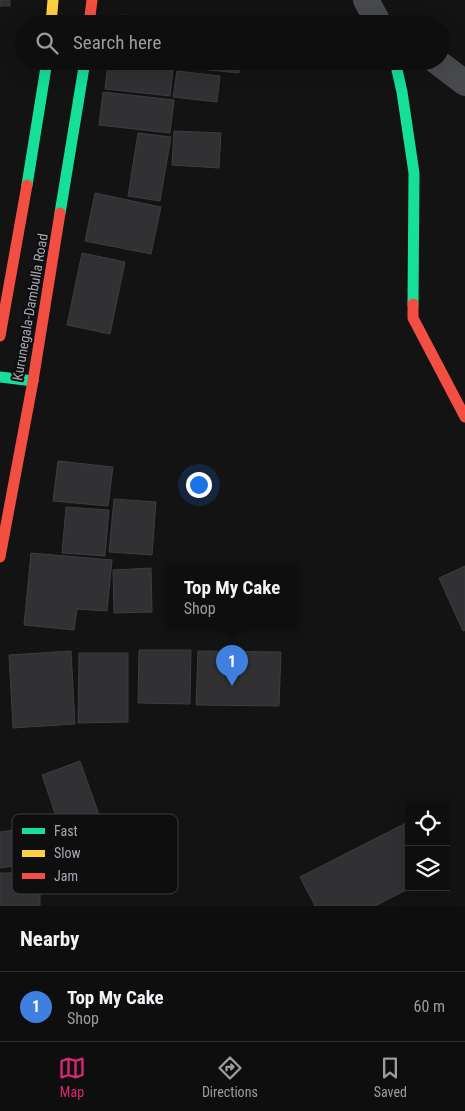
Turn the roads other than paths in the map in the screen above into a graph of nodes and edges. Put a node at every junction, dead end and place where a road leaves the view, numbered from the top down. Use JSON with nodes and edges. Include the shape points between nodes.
{"nodes":[{"id":1,"x":53,"y":0,"type":"edge"},
{"id":2,"x":92,"y":0,"type":"edge"},
{"id":3,"x":366,"y":0,"type":"edge"},
{"id":4,"x":52,"y":15,"type":"edge"},
{"id":5,"x":90,"y":15,"type":"edge"},
{"id":6,"x":374,"y":15,"type":"edge"},
{"id":7,"x":46,"y":70,"type":"edge"},
{"id":8,"x":84,"y":70,"type":"edge"},
{"id":9,"x":397,"y":70,"type":"edge"},
{"id":10,"x":448,"y":70,"type":"edge"},
{"id":11,"x":465,"y":83,"type":"edge"},
{"id":12,"x":0,"y":336,"type":"edge"},
{"id":13,"x":0,"y":378,"type":"edge"},
{"id":14,"x":33,"y":381,"type":"junction"},
{"id":15,"x":465,"y":417,"type":"edge"},
{"id":16,"x":0,"y":557,"type":"edge"}],
"edges":[{"from":1,"to":4,"type":"main road"},
{"from":2,"to":5,"type":"main road"},
{"from":3,"to":6,"type":"street"},
{"from":7,"to":12,"type":"main road","name":"Kurunegala-Dambulla Road"},
{"from":8,"to":14,"type":"main road","name":"Kurunegala-Dambulla Road"},
{"from":9,"to":15,"type":"main road","via":[[414,174],[413,318]]},
{"from":10,"to":11,"type":"street"},
{"from":13,"to":14,"type":"main road"},
{"from":14,"to":16,"type":"main road","name":"Kurunegala-Dambulla Road"}]}
